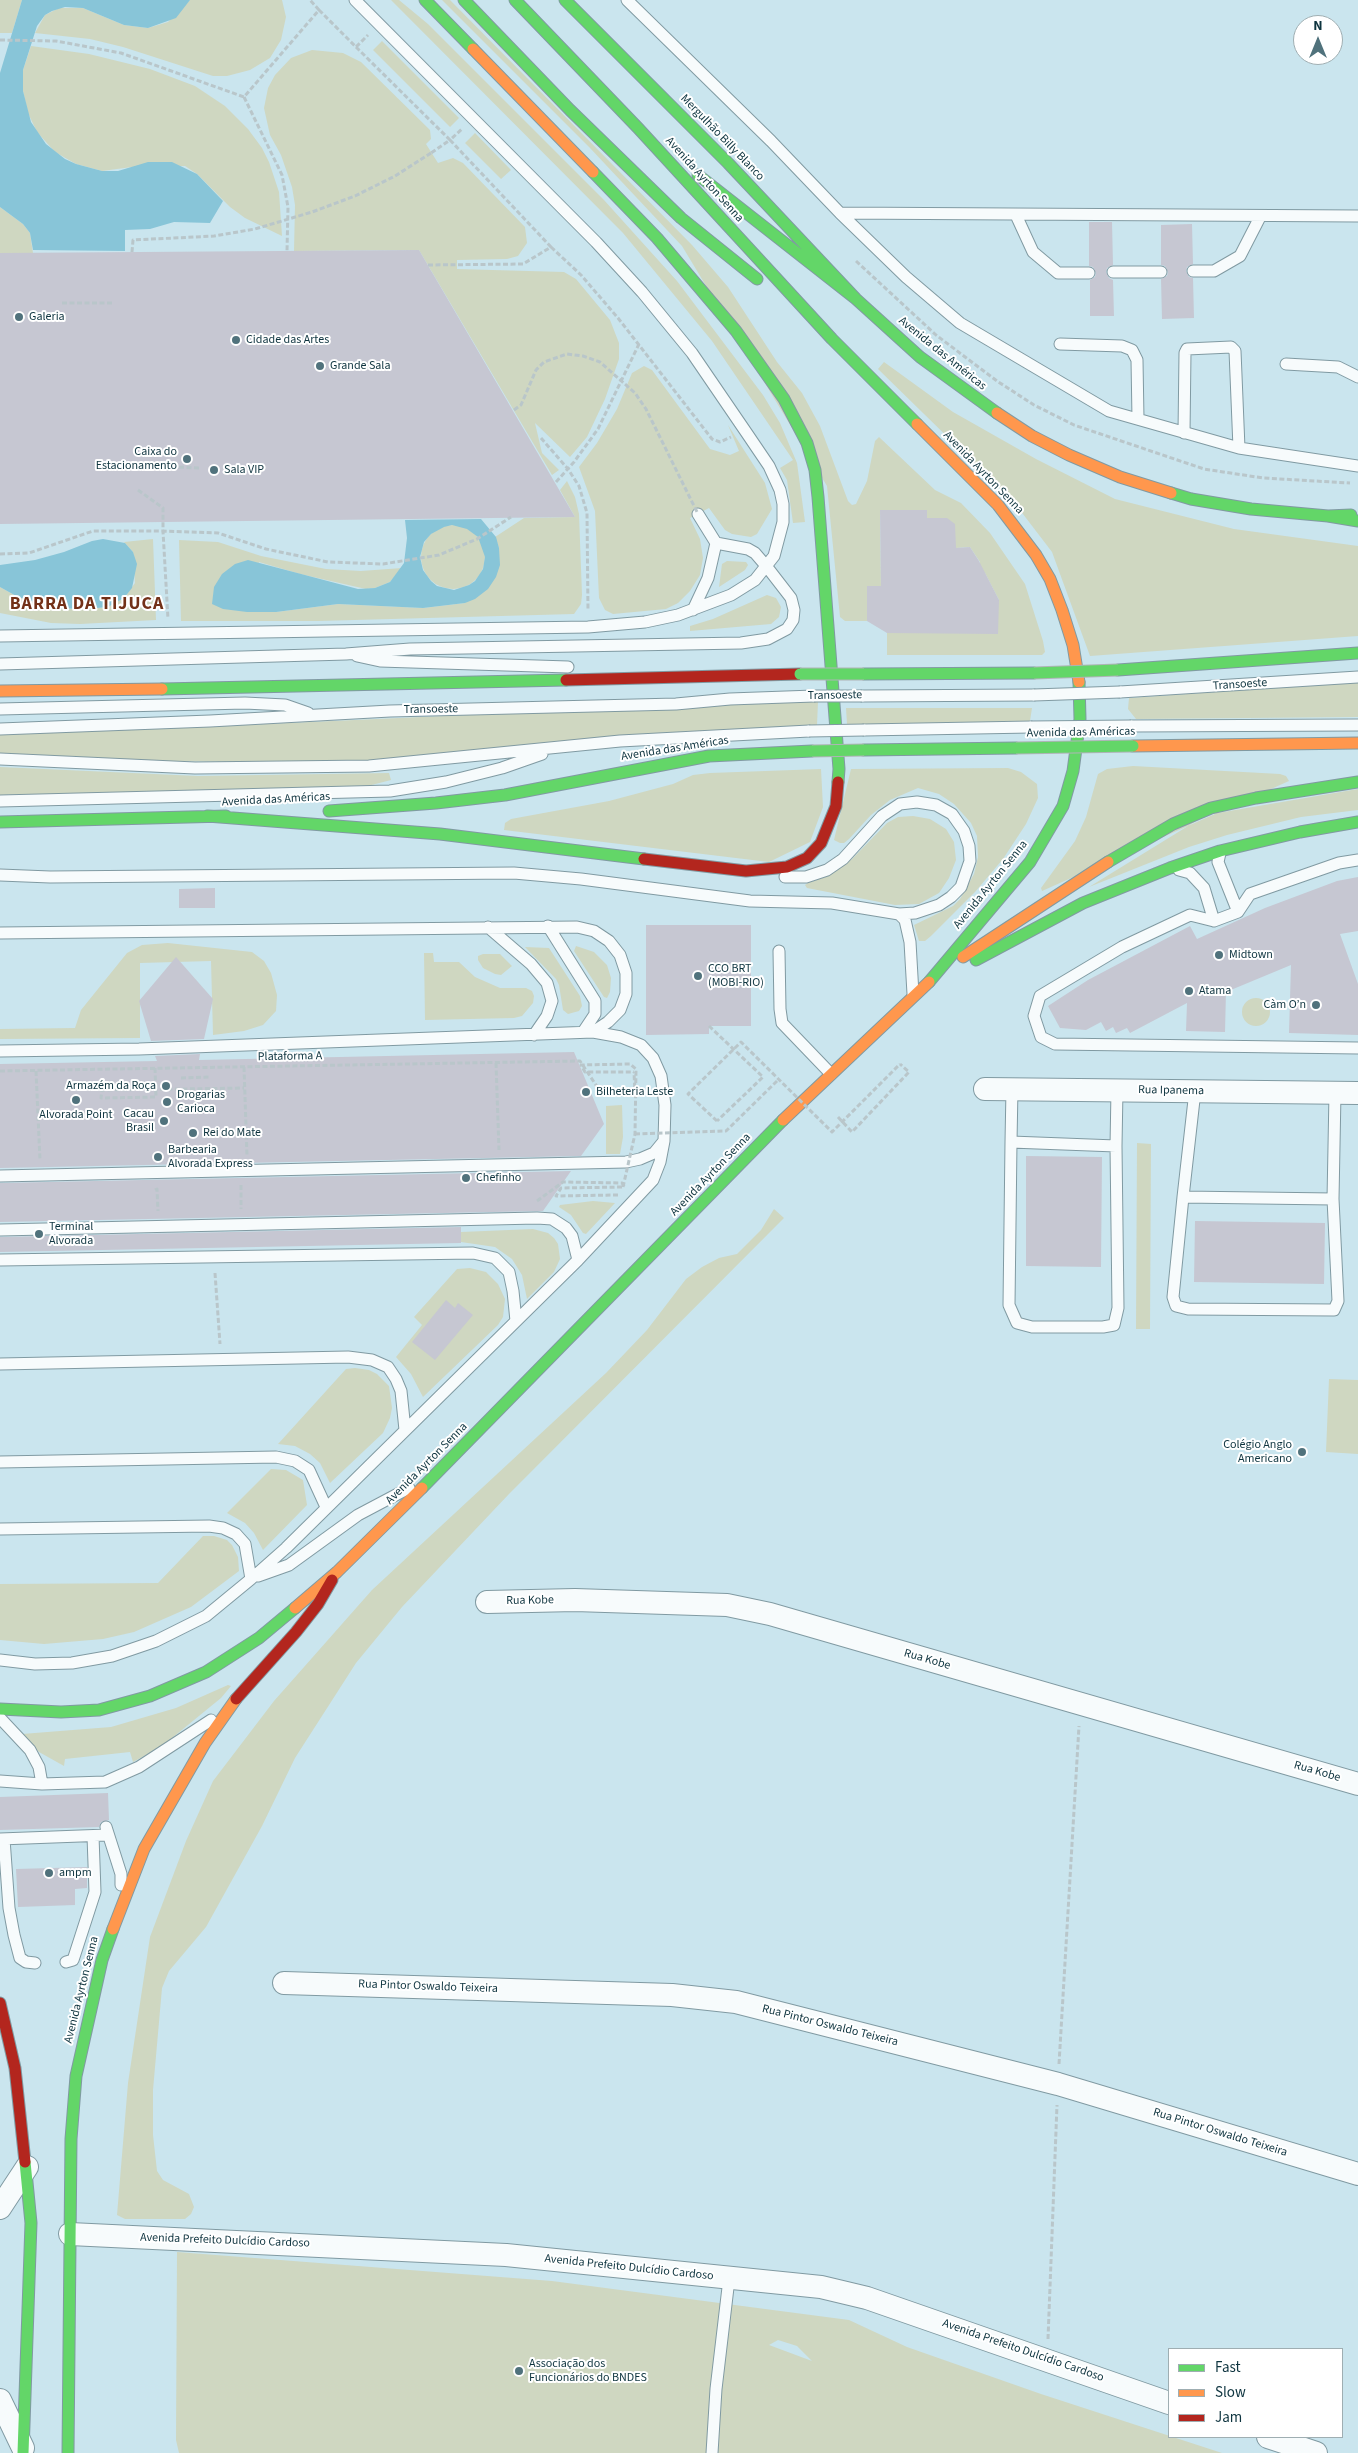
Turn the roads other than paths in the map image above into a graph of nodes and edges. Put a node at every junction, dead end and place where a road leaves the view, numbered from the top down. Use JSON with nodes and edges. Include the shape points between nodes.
{"nodes":[{"id":1,"x":355,"y":0,"type":"edge"},
{"id":2,"x":425,"y":0,"type":"edge"},
{"id":3,"x":464,"y":0,"type":"edge"},
{"id":4,"x":516,"y":0,"type":"edge"},
{"id":5,"x":565,"y":0,"type":"edge"},
{"id":6,"x":627,"y":0,"type":"edge"},
{"id":7,"x":638,"y":128,"type":"junction"},
{"id":8,"x":840,"y":213,"type":"junction"},
{"id":9,"x":1016,"y":215,"type":"junction"},
{"id":10,"x":1358,"y":216,"type":"edge"},
{"id":11,"x":1260,"y":217,"type":"junction"},
{"id":12,"x":1193,"y":271,"type":"dead end"},
{"id":13,"x":1113,"y":272,"type":"dead end"},
{"id":14,"x":1161,"y":272,"type":"dead end"},
{"id":15,"x":1090,"y":273,"type":"dead end"},
{"id":16,"x":856,"y":299,"type":"junction"},
{"id":17,"x":832,"y":339,"type":"junction"},
{"id":18,"x":1060,"y":344,"type":"dead end"},
{"id":19,"x":1286,"y":364,"type":"dead end"},
{"id":20,"x":1358,"y":377,"type":"edge"},
{"id":21,"x":1138,"y":420,"type":"junction"},
{"id":22,"x":1184,"y":433,"type":"junction"},
{"id":23,"x":1239,"y":448,"type":"junction"},
{"id":24,"x":1358,"y":466,"type":"edge"},
{"id":25,"x":698,"y":514,"type":"road end"},
{"id":26,"x":1358,"y":515,"type":"edge"},
{"id":27,"x":1328,"y":516,"type":"junction"},
{"id":28,"x":1358,"y":521,"type":"edge"},
{"id":29,"x":716,"y":543,"type":"junction"},
{"id":30,"x":767,"y":567,"type":"junction"},
{"id":31,"x":693,"y":610,"type":"junction"},
{"id":32,"x":0,"y":630,"type":"edge"},
{"id":33,"x":0,"y":636,"type":"edge"},
{"id":34,"x":13,"y":636,"type":"junction"},
{"id":35,"x":1358,"y":653,"type":"edge"},
{"id":36,"x":346,"y":654,"type":"junction"},
{"id":37,"x":0,"y":664,"type":"edge"},
{"id":38,"x":1358,"y":677,"type":"edge"},
{"id":39,"x":646,"y":679,"type":"junction"},
{"id":40,"x":0,"y":691,"type":"edge"},
{"id":41,"x":0,"y":709,"type":"edge"},
{"id":42,"x":312,"y":715,"type":"junction"},
{"id":43,"x":1358,"y":725,"type":"edge"},
{"id":44,"x":0,"y":729,"type":"edge"},
{"id":45,"x":1358,"y":743,"type":"edge"},
{"id":46,"x":560,"y":748,"type":"junction"},
{"id":47,"x":0,"y":759,"type":"edge"},
{"id":48,"x":1358,"y":782,"type":"edge"},
{"id":49,"x":0,"y":801,"type":"edge"},
{"id":50,"x":207,"y":816,"type":"junction"},
{"id":51,"x":0,"y":822,"type":"edge"},
{"id":52,"x":1358,"y":822,"type":"edge"},
{"id":53,"x":1220,"y":851,"type":"junction"},
{"id":54,"x":1358,"y":860,"type":"edge"},
{"id":55,"x":1170,"y":868,"type":"junction"},
{"id":56,"x":746,"y":871,"type":"junction"},
{"id":57,"x":0,"y":876,"type":"edge"},
{"id":58,"x":1238,"y":912,"type":"junction"},
{"id":59,"x":899,"y":914,"type":"junction"},
{"id":60,"x":1214,"y":921,"type":"junction"},
{"id":61,"x":548,"y":926,"type":"junction"},
{"id":62,"x":488,"y":927,"type":"junction"},
{"id":63,"x":0,"y":933,"type":"edge"},
{"id":64,"x":778,"y":951,"type":"dead end"},
{"id":65,"x":931,"y":980,"type":"junction"},
{"id":66,"x":913,"y":997,"type":"junction"},
{"id":67,"x":588,"y":1032,"type":"junction"},
{"id":68,"x":534,"y":1035,"type":"junction"},
{"id":69,"x":1358,"y":1048,"type":"edge"},
{"id":70,"x":0,"y":1051,"type":"edge"},
{"id":71,"x":831,"y":1074,"type":"junction"},
{"id":72,"x":985,"y":1089,"type":"dead end"},
{"id":73,"x":1012,"y":1089,"type":"junction"},
{"id":74,"x":1117,"y":1090,"type":"junction"},
{"id":75,"x":1195,"y":1091,"type":"junction"},
{"id":76,"x":1335,"y":1093,"type":"junction"},
{"id":77,"x":1358,"y":1093,"type":"edge"},
{"id":78,"x":664,"y":1141,"type":"junction"},
{"id":79,"x":1011,"y":1142,"type":"junction"},
{"id":80,"x":1116,"y":1146,"type":"junction"},
{"id":81,"x":0,"y":1176,"type":"edge"},
{"id":82,"x":1183,"y":1197,"type":"junction"},
{"id":83,"x":1333,"y":1199,"type":"junction"},
{"id":84,"x":0,"y":1230,"type":"edge"},
{"id":85,"x":0,"y":1260,"type":"edge"},
{"id":86,"x":578,"y":1260,"type":"junction"},
{"id":87,"x":516,"y":1321,"type":"junction"},
{"id":88,"x":0,"y":1364,"type":"edge"},
{"id":89,"x":405,"y":1430,"type":"junction"},
{"id":90,"x":0,"y":1462,"type":"edge"},
{"id":91,"x":442,"y":1469,"type":"junction"},
{"id":92,"x":326,"y":1507,"type":"junction"},
{"id":93,"x":0,"y":1529,"type":"edge"},
{"id":94,"x":337,"y":1572,"type":"junction"},
{"id":95,"x":251,"y":1579,"type":"junction"},
{"id":96,"x":487,"y":1602,"type":"dead end"},
{"id":97,"x":0,"y":1660,"type":"edge"},
{"id":98,"x":0,"y":1709,"type":"edge"},
{"id":99,"x":227,"y":1709,"type":"junction"},
{"id":100,"x":0,"y":1718,"type":"edge"},
{"id":101,"x":0,"y":1781,"type":"edge"},
{"id":102,"x":42,"y":1784,"type":"junction"},
{"id":103,"x":1358,"y":1784,"type":"edge"},
{"id":104,"x":93,"y":1836,"type":"junction"},
{"id":105,"x":2,"y":1839,"type":"edge"},
{"id":106,"x":122,"y":1899,"type":"junction"},
{"id":107,"x":66,"y":1962,"type":"dead end"},
{"id":108,"x":36,"y":1963,"type":"dead end"},
{"id":109,"x":284,"y":1983,"type":"dead end"},
{"id":110,"x":0,"y":2003,"type":"edge"},
{"id":111,"x":27,"y":2167,"type":"junction"},
{"id":112,"x":1358,"y":2174,"type":"edge"},
{"id":113,"x":0,"y":2208,"type":"edge"},
{"id":114,"x":70,"y":2234,"type":"junction"},
{"id":115,"x":729,"y":2279,"type":"junction"},
{"id":116,"x":0,"y":2400,"type":"edge"},
{"id":117,"x":1168,"y":2403,"type":"edge"},
{"id":118,"x":1271,"y":2438,"type":"edge"},
{"id":119,"x":23,"y":2450,"type":"edge"},
{"id":120,"x":68,"y":2453,"type":"edge"},
{"id":121,"x":712,"y":2453,"type":"edge"},
{"id":122,"x":1316,"y":2453,"type":"edge"}],
"edges":[{"from":1,"to":30,"type":"lane","via":[[596,242],[692,353],[769,466],[780,490],[783,522],[779,541]]},
{"from":2,"to":56,"type":"main road","via":[[657,238],[736,331],[784,399],[807,443],[816,479],[835,706],[839,769],[836,806],[821,843],[807,858],[787,867]]},
{"from":3,"to":17,"type":"main road","via":[[681,218]]},
{"from":4,"to":7,"type":"main road","name":"Avenida Ayrton Senna"},
{"from":5,"to":16,"type":"main road","name":"Mergulhão Billy Blanco","via":[[728,163]]},
{"from":6,"to":8,"type":"lane"},
{"from":7,"to":16,"type":"main road"},
{"from":7,"to":17,"type":"main road","name":"Avenida Ayrton Senna"},
{"from":8,"to":9,"type":"lane"},
{"from":8,"to":21,"type":"lane","via":[[906,277],[960,323],[1109,411]]},
{"from":9,"to":11,"type":"lane","via":[[1112,213]]},
{"from":9,"to":15,"type":"lane","via":[[1033,252],[1058,273]]},
{"from":10,"to":11,"type":"lane"},
{"from":11,"to":12,"type":"lane","via":[[1240,256],[1214,271]]},
{"from":13,"to":14,"type":"lane"},
{"from":16,"to":27,"type":"main road","name":"Avenida das Américas","via":[[920,357],[972,397],[1032,436],[1069,454],[1120,477],[1191,500]]},
{"from":17,"to":65,"type":"main road","name":"Avenida Ayrton Senna","via":[[1017,528],[1050,579],[1073,646],[1080,687],[1080,719],[1073,771],[1063,806],[1030,862]]},
{"from":18,"to":21,"type":"lane","via":[[1122,346],[1132,350],[1137,360]]},
{"from":19,"to":20,"type":"lane","via":[[1338,367]]},
{"from":21,"to":22,"type":"lane"},
{"from":22,"to":23,"type":"lane"},
{"from":22,"to":23,"type":"lane","via":[[1187,349],[1231,347],[1235,351]]},
{"from":23,"to":24,"type":"lane"},
{"from":25,"to":29,"type":"lane"},
{"from":26,"to":27,"type":"main road","name":"Avenida das Américas"},
{"from":27,"to":28,"type":"main road"},
{"from":29,"to":30,"type":"lane","via":[[748,549]]},
{"from":29,"to":31,"type":"lane","via":[[708,578]]},
{"from":30,"to":31,"type":"lane","via":[[744,588]]},
{"from":30,"to":36,"type":"lane","via":[[791,598],[794,610],[793,620],[787,629],[768,639],[741,643],[410,649]]},
{"from":31,"to":34,"type":"lane","via":[[645,622],[588,626]]},
{"from":32,"to":34,"type":"lane"},
{"from":33,"to":34,"type":"lane"},
{"from":35,"to":39,"type":"main road","bridge":true,"via":[[1118,670]]},
{"from":36,"to":37,"type":"lane"},
{"from":36,"to":39,"type":"lane","via":[[380,661],[612,669]]},
{"from":38,"to":42,"type":"lane","name":"Transoeste","bridge":true,"via":[[1120,692],[814,696],[676,704]]},
{"from":39,"to":40,"type":"main road"},
{"from":41,"to":42,"type":"lane","name":"Transoeste","via":[[268,703],[285,705]]},
{"from":42,"to":44,"type":"lane","name":"Transoeste"},
{"from":43,"to":46,"type":"lane","bridge":true,"via":[[864,730],[680,736]]},
{"from":45,"to":50,"type":"main road","name":"Avenida das Américas","bridge":true,"via":[[812,751],[709,756],[505,795],[311,812]]},
{"from":46,"to":47,"type":"lane","via":[[369,766],[195,768]]},
{"from":46,"to":49,"type":"lane","via":[[502,768],[390,792]]},
{"from":48,"to":65,"type":"main road","via":[[1220,806],[1173,824],[1126,850],[1003,929]]},
{"from":50,"to":51,"type":"main road","name":"Avenida das Américas"},
{"from":50,"to":56,"type":"main road","via":[[440,834]]},
{"from":52,"to":53,"type":"main road"},
{"from":53,"to":55,"type":"main road"},
{"from":53,"to":58,"type":"lane","via":[[1218,862]]},
{"from":54,"to":58,"type":"lane","via":[[1339,863],[1250,894]]},
{"from":55,"to":60,"type":"lane","via":[[1190,873],[1204,888]]},
{"from":55,"to":65,"type":"main road","via":[[1083,904],[991,954]]},
{"from":56,"to":59,"type":"lane","via":[[806,877],[827,870],[882,816],[900,804],[936,805],[952,814],[964,831],[969,846],[967,875],[951,898],[939,905],[927,911]]},
{"from":57,"to":59,"type":"lane","via":[[514,873],[750,901],[832,903]]},
{"from":58,"to":60,"type":"lane"},
{"from":59,"to":66,"type":"lane","via":[[905,920],[910,942]]},
{"from":60,"to":69,"type":"lane","via":[[1190,915],[1122,947],[1040,996],[1034,1016],[1041,1037],[1055,1044]]},
{"from":61,"to":62,"type":"lane"},
{"from":61,"to":67,"type":"lane","via":[[595,1001],[595,1014]]},
{"from":61,"to":67,"type":"lane","via":[[594,931],[609,941],[620,955],[626,973],[626,994],[620,1010],[608,1022]]},
{"from":62,"to":63,"type":"lane"},
{"from":62,"to":68,"type":"lane","via":[[531,964],[547,983],[552,1001],[547,1016]]},
{"from":64,"to":71,"type":"lane","via":[[782,1024]]},
{"from":65,"to":66,"type":"main road","name":"Avenida Ayrton Senna"},
{"from":66,"to":71,"type":"main road","name":"Avenida Ayrton Senna"},
{"from":67,"to":68,"type":"lane"},
{"from":67,"to":78,"type":"lane","via":[[621,1037],[641,1045],[653,1058],[661,1076],[665,1105]]},
{"from":68,"to":70,"type":"lane"},
{"from":71,"to":91,"type":"main road","name":"Avenida Ayrton Senna"},
{"from":72,"to":73,"type":"street","name":"Rua Ipanema"},
{"from":73,"to":74,"type":"street","name":"Rua Ipanema"},
{"from":73,"to":79,"type":"lane"},
{"from":74,"to":75,"type":"street","name":"Rua Ipanema"},
{"from":74,"to":80,"type":"lane"},
{"from":75,"to":76,"type":"street","name":"Rua Ipanema"},
{"from":75,"to":82,"type":"lane"},
{"from":76,"to":77,"type":"street","name":"Rua Ipanema"},
{"from":76,"to":83,"type":"lane"},
{"from":78,"to":81,"type":"lane","via":[[654,1153],[626,1162]]},
{"from":78,"to":86,"type":"lane","via":[[653,1180]]},
{"from":79,"to":80,"type":"lane"},
{"from":79,"to":80,"type":"lane","via":[[1009,1305],[1017,1323],[1032,1327],[1114,1325],[1118,1308]]},
{"from":82,"to":83,"type":"lane"},
{"from":82,"to":83,"type":"lane","via":[[1173,1297],[1176,1306],[1188,1309],[1329,1311],[1334,1310],[1338,1302]]},
{"from":84,"to":86,"type":"lane","via":[[538,1218],[552,1219],[566,1228],[572,1236]]},
{"from":85,"to":87,"type":"lane","via":[[473,1253],[495,1258],[508,1272]]},
{"from":86,"to":87,"type":"lane"},
{"from":87,"to":89,"type":"lane"},
{"from":88,"to":89,"type":"lane","via":[[348,1356],[372,1360],[388,1367],[396,1379],[403,1404]]},
{"from":89,"to":92,"type":"lane"},
{"from":90,"to":92,"type":"lane","via":[[276,1457],[295,1461],[309,1470]]},
{"from":91,"to":94,"type":"main road","name":"Avenida Ayrton Senna"},
{"from":91,"to":95,"type":"lane","via":[[358,1515],[289,1565]]},
{"from":92,"to":95,"type":"lane"},
{"from":93,"to":95,"type":"lane","via":[[223,1528],[236,1534],[245,1544]]},
{"from":94,"to":98,"type":"main road","name":"Avenida Ayrton Senna","via":[[259,1638],[206,1672],[150,1696],[100,1710]]},
{"from":94,"to":99,"type":"main road","name":"Avenida Ayrton Senna","via":[[296,1632]]},
{"from":95,"to":97,"type":"lane","via":[[206,1616],[156,1641],[112,1656],[72,1663]]},
{"from":96,"to":103,"type":"street","name":"Rua Kobe","via":[[575,1600],[727,1605],[770,1614]]},
{"from":99,"to":102,"type":"lane","via":[[105,1788]]},
{"from":99,"to":106,"type":"main road","name":"Avenida Ayrton Senna","via":[[164,1812]]},
{"from":100,"to":102,"type":"lane","via":[[30,1750],[39,1767]]},
{"from":101,"to":102,"type":"lane"},
{"from":104,"to":105,"type":"lane"},
{"from":104,"to":106,"type":"lane","via":[[107,1831],[121,1874]]},
{"from":104,"to":107,"type":"lane","via":[[95,1892],[75,1954]]},
{"from":105,"to":108,"type":"lane","via":[[9,1908],[20,1958]]},
{"from":106,"to":114,"type":"main road","name":"Avenida Ayrton Senna","via":[[102,1960],[76,2076],[70,2139]]},
{"from":109,"to":112,"type":"street","name":"Rua Pintor Oswaldo Teixeira","via":[[672,1995],[736,2002],[1058,2084]]},
{"from":110,"to":111,"type":"main road","via":[[15,2068]]},
{"from":111,"to":113,"type":"street"},
{"from":111,"to":119,"type":"main road","via":[[31,2223]]},
{"from":114,"to":115,"type":"street","name":"Avenida Prefeito Dulcídio Cardoso","via":[[506,2255]]},
{"from":114,"to":120,"type":"main road","name":"Avenida Ayrton Senna"},
{"from":115,"to":117,"type":"street","name":"Avenida Prefeito Dulcídio Cardoso","via":[[821,2287],[867,2298]]},
{"from":115,"to":121,"type":"lane"},
{"from":116,"to":119,"type":"street"},
{"from":118,"to":122,"type":"street"}]}
